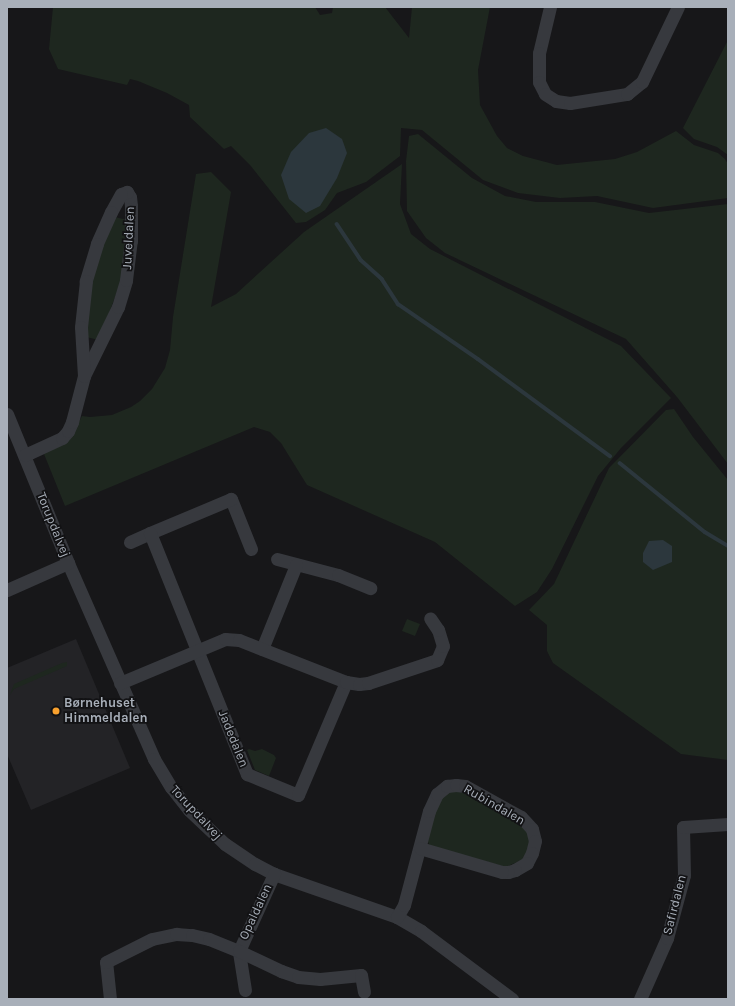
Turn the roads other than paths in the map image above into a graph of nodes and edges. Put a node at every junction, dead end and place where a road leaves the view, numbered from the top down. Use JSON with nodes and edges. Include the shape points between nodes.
{"nodes":[{"id":1,"x":550,"y":7,"type":"edge"},
{"id":2,"x":678,"y":7,"type":"edge"},
{"id":3,"x":84,"y":376,"type":"junction"},
{"id":4,"x":7,"y":414,"type":"edge"},
{"id":5,"x":25,"y":455,"type":"junction"},
{"id":6,"x":150,"y":534,"type":"junction"},
{"id":7,"x":130,"y":542,"type":"dead end"},
{"id":8,"x":251,"y":549,"type":"dead end"},
{"id":9,"x":276,"y":560,"type":"dead end"},
{"id":10,"x":68,"y":563,"type":"junction"},
{"id":11,"x":296,"y":565,"type":"junction"},
{"id":12,"x":372,"y":588,"type":"dead end"},
{"id":13,"x":7,"y":590,"type":"edge"},
{"id":14,"x":430,"y":618,"type":"dead end"},
{"id":15,"x":197,"y":649,"type":"junction"},
{"id":16,"x":262,"y":649,"type":"junction"},
{"id":17,"x":346,"y":682,"type":"junction"},
{"id":18,"x":120,"y":683,"type":"junction"},
{"id":19,"x":728,"y":824,"type":"edge"},
{"id":20,"x":420,"y":848,"type":"junction"},
{"id":21,"x":274,"y":874,"type":"junction"},
{"id":22,"x":397,"y":917,"type":"junction"},
{"id":23,"x":239,"y":951,"type":"junction"},
{"id":24,"x":245,"y":990,"type":"dead end"},
{"id":25,"x":364,"y":992,"type":"dead end"},
{"id":26,"x":110,"y":999,"type":"edge"},
{"id":27,"x":512,"y":999,"type":"edge"},
{"id":28,"x":640,"y":999,"type":"edge"}],
"edges":[{"from":1,"to":2,"type":"street","via":[[538,53],[539,82],[545,94],[556,101],[570,103],[627,94],[642,82]]},
{"from":3,"to":3,"type":"street","name":"Juveldalen","via":[[81,327],[86,281],[97,244],[108,219],[121,194],[127,192],[130,197],[132,227],[126,280],[112,322]]},
{"from":3,"to":5,"type":"street","name":"Juveldalen","via":[[68,431],[62,438]]},
{"from":4,"to":5,"type":"street","name":"Torupdalvej"},
{"from":5,"to":10,"type":"street","name":"Torupdalvej"},
{"from":6,"to":7,"type":"street"},
{"from":6,"to":8,"type":"street","via":[[231,498]]},
{"from":6,"to":15,"type":"street","name":"Jadedalen"},
{"from":9,"to":11,"type":"street"},
{"from":10,"to":13,"type":"street"},
{"from":10,"to":18,"type":"street","name":"Torupdalvej"},
{"from":11,"to":12,"type":"street","via":[[338,575]]},
{"from":11,"to":16,"type":"street"},
{"from":14,"to":17,"type":"street","via":[[438,630],[443,646],[437,660],[368,682]]},
{"from":15,"to":16,"type":"street","via":[[224,638],[239,640]]},
{"from":15,"to":17,"type":"street","name":"Jadedalen","via":[[247,774],[298,795]]},
{"from":15,"to":18,"type":"street"},
{"from":16,"to":17,"type":"street"},
{"from":18,"to":21,"type":"street","name":"Torupdalvej","via":[[154,758],[171,787],[190,810],[225,844]]},
{"from":19,"to":28,"type":"street","name":"Safirdalen","via":[[683,826],[684,875],[667,938]]},
{"from":20,"to":20,"type":"street","name":"Rubindalen","via":[[508,872],[527,863],[535,841],[532,829],[521,817],[465,786],[456,784],[447,786],[437,794],[429,811]]},
{"from":20,"to":22,"type":"street","name":"Rubindalen","via":[[404,905]]},
{"from":21,"to":22,"type":"street","name":"Torupdalvej"},
{"from":21,"to":23,"type":"street","name":"Opaldalen"},
{"from":22,"to":27,"type":"street","name":"Torupdalvej","via":[[421,931]]},
{"from":23,"to":24,"type":"street","name":"Opaldalen"},
{"from":23,"to":25,"type":"street","name":"Opaldalen","via":[[298,977],[320,979],[361,975]]},
{"from":23,"to":26,"type":"street","name":"Opaldalen","via":[[192,935],[176,934],[152,939],[106,962]]}]}
